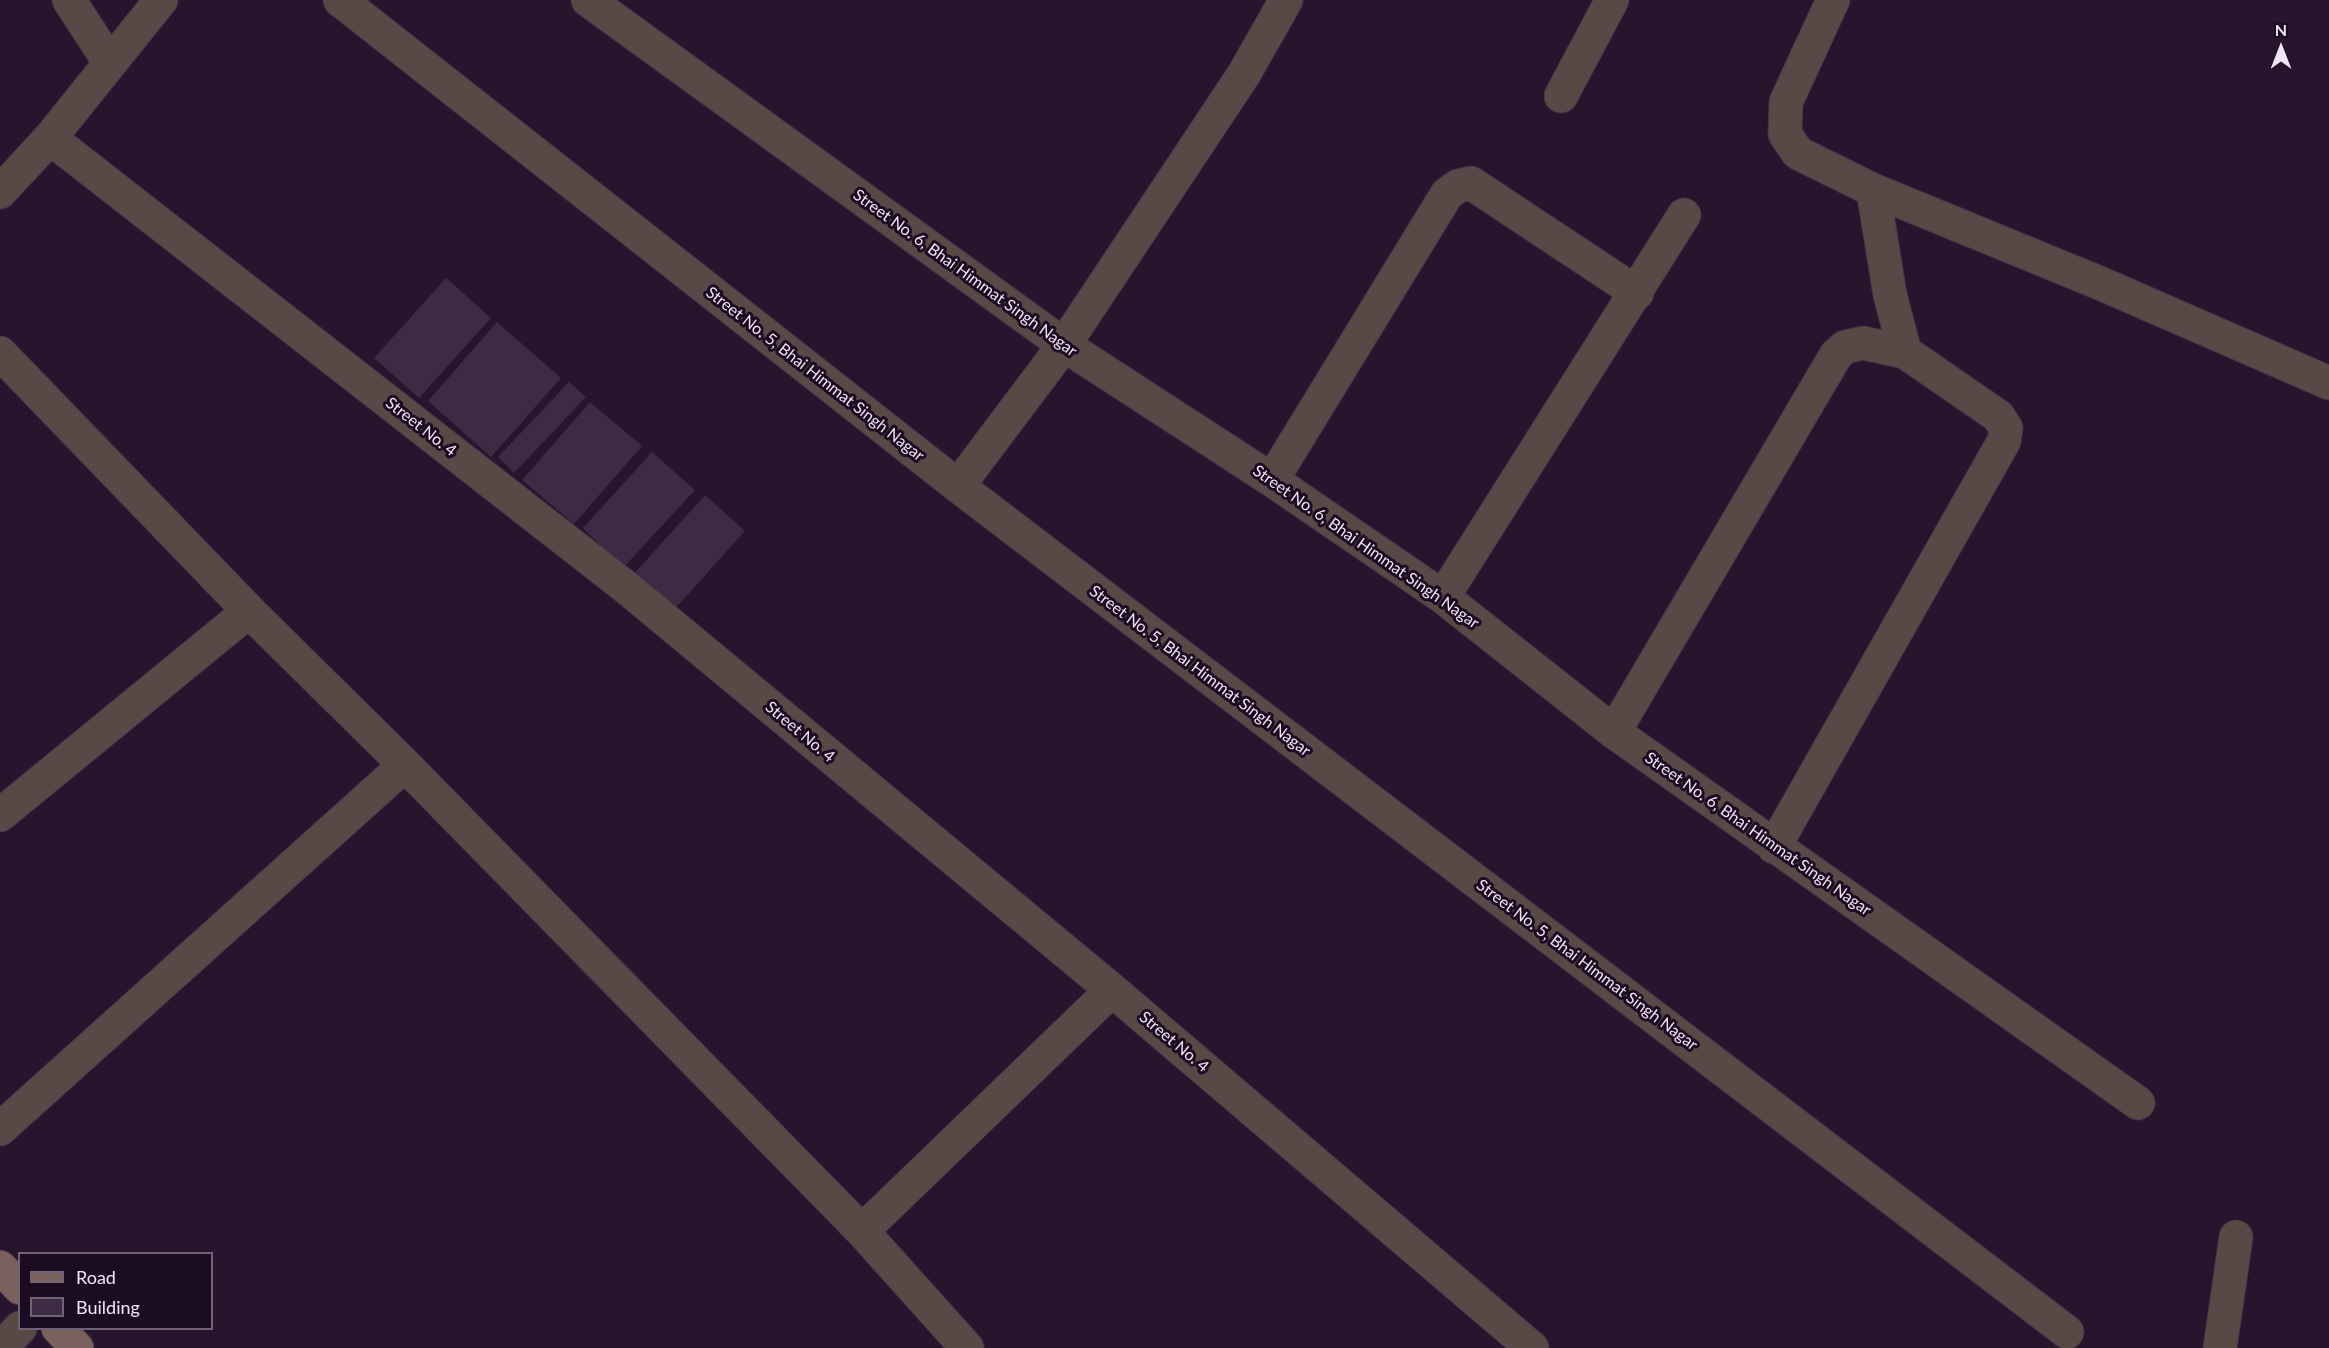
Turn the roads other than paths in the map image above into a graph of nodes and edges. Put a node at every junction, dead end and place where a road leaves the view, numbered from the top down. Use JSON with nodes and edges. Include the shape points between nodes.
{"nodes":[{"id":1,"x":69,"y":0,"type":"edge"},
{"id":2,"x":161,"y":0,"type":"edge"},
{"id":3,"x":340,"y":0,"type":"edge"},
{"id":4,"x":588,"y":0,"type":"edge"},
{"id":5,"x":1286,"y":0,"type":"edge"},
{"id":6,"x":1612,"y":0,"type":"edge"},
{"id":7,"x":1833,"y":0,"type":"edge"},
{"id":8,"x":110,"y":63,"type":"junction"},
{"id":9,"x":1561,"y":96,"type":"dead end"},
{"id":10,"x":50,"y":138,"type":"junction"},
{"id":11,"x":1873,"y":190,"type":"junction"},
{"id":12,"x":0,"y":192,"type":"edge"},
{"id":13,"x":1684,"y":215,"type":"dead end"},
{"id":14,"x":1637,"y":293,"type":"junction"},
{"id":15,"x":1064,"y":345,"type":"junction"},
{"id":16,"x":1905,"y":352,"type":"junction"},
{"id":17,"x":0,"y":353,"type":"edge"},
{"id":18,"x":2329,"y":383,"type":"edge"},
{"id":19,"x":1272,"y":480,"type":"junction"},
{"id":20,"x":958,"y":486,"type":"junction"},
{"id":21,"x":1443,"y":597,"type":"junction"},
{"id":22,"x":249,"y":611,"type":"junction"},
{"id":23,"x":1614,"y":732,"type":"junction"},
{"id":24,"x":405,"y":765,"type":"junction"},
{"id":25,"x":0,"y":815,"type":"edge"},
{"id":26,"x":1774,"y":847,"type":"junction"},
{"id":27,"x":1112,"y":990,"type":"junction"},
{"id":28,"x":2138,"y":1103,"type":"dead end"},
{"id":29,"x":0,"y":1129,"type":"edge"},
{"id":30,"x":862,"y":1231,"type":"junction"},
{"id":31,"x":2235,"y":1237,"type":"dead end"},
{"id":32,"x":0,"y":1267,"type":"edge"},
{"id":33,"x":18,"y":1286,"type":"edge"},
{"id":34,"x":18,"y":1330,"type":"edge"},
{"id":35,"x":59,"y":1330,"type":"edge"},
{"id":36,"x":2067,"y":1332,"type":"dead end"},
{"id":37,"x":1,"y":1348,"type":"edge"},
{"id":38,"x":76,"y":1348,"type":"edge"},
{"id":39,"x":967,"y":1348,"type":"edge"},
{"id":40,"x":1532,"y":1348,"type":"edge"},
{"id":41,"x":2220,"y":1348,"type":"edge"}],
"edges":[{"from":1,"to":8,"type":"street"},
{"from":2,"to":8,"type":"street"},
{"from":3,"to":20,"type":"street","name":"Street No. 5, Bhai Himmat Singh Nagar"},
{"from":4,"to":15,"type":"street","name":"Street No. 6, Bhai Himmat Singh Nagar"},
{"from":5,"to":15,"type":"street","via":[[1244,74]]},
{"from":6,"to":9,"type":"street"},
{"from":7,"to":11,"type":"street","via":[[1786,102],[1785,134],[1798,153]]},
{"from":8,"to":10,"type":"street"},
{"from":10,"to":12,"type":"street"},
{"from":10,"to":27,"type":"street","name":"Street No. 4","via":[[627,588]]},
{"from":11,"to":16,"type":"street","via":[[1890,295]]},
{"from":11,"to":18,"type":"street","via":[[2103,284]]},
{"from":13,"to":14,"type":"street"},
{"from":14,"to":19,"type":"street","via":[[1471,183],[1458,186],[1447,194]]},
{"from":14,"to":21,"type":"street"},
{"from":15,"to":19,"type":"street","name":"Street No. 6, Bhai Himmat Singh Nagar"},
{"from":15,"to":20,"type":"street"},
{"from":16,"to":23,"type":"street","via":[[1863,343],[1845,347],[1836,355]]},
{"from":16,"to":26,"type":"street","via":[[1998,416],[2006,428],[2004,441]]},
{"from":17,"to":22,"type":"street"},
{"from":19,"to":21,"type":"street","name":"Street No. 6, Bhai Himmat Singh Nagar"},
{"from":20,"to":36,"type":"street","name":"Street No. 5, Bhai Himmat Singh Nagar"},
{"from":21,"to":23,"type":"street","name":"Street No. 6, Bhai Himmat Singh Nagar"},
{"from":22,"to":24,"type":"street"},
{"from":22,"to":25,"type":"street"},
{"from":23,"to":26,"type":"street","name":"Street No. 6, Bhai Himmat Singh Nagar"},
{"from":24,"to":29,"type":"street"},
{"from":24,"to":30,"type":"street"},
{"from":26,"to":28,"type":"street","name":"Street No. 6, Bhai Himmat Singh Nagar"},
{"from":27,"to":30,"type":"street"},
{"from":27,"to":40,"type":"street","name":"Street No. 4"},
{"from":30,"to":39,"type":"street"},
{"from":31,"to":41,"type":"street"},
{"from":32,"to":33,"type":"street"},
{"from":34,"to":37,"type":"street"},
{"from":35,"to":38,"type":"street"}]}
